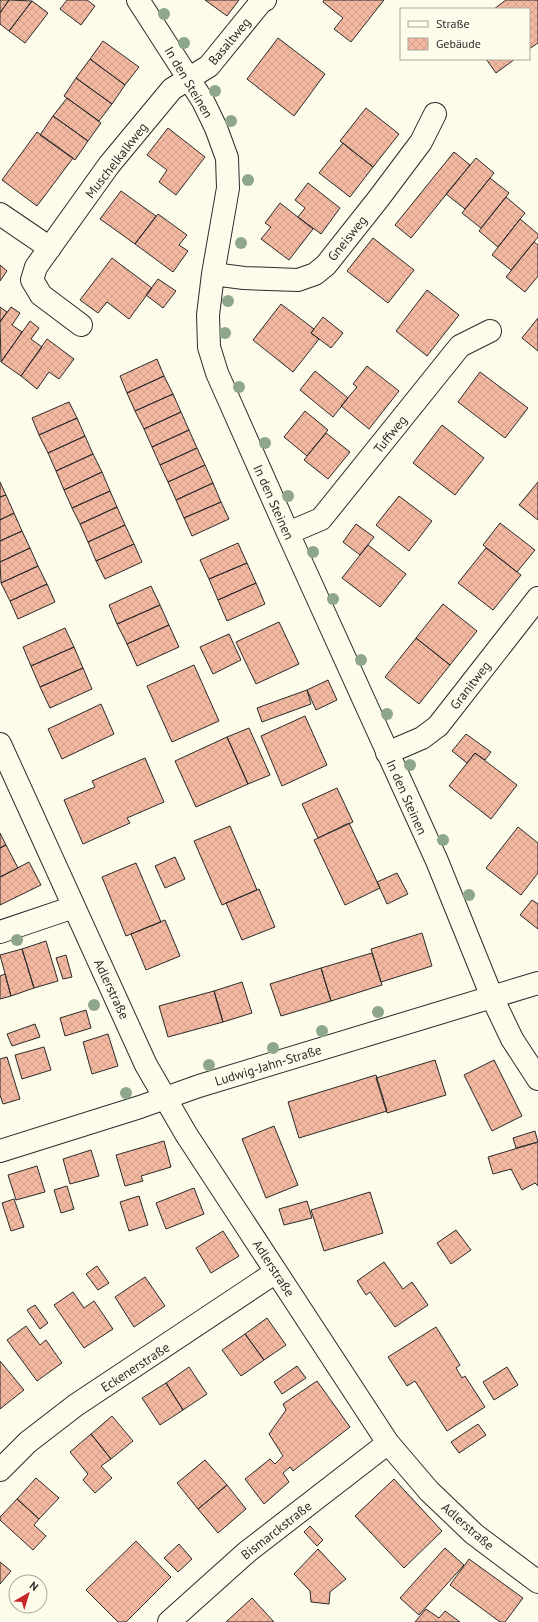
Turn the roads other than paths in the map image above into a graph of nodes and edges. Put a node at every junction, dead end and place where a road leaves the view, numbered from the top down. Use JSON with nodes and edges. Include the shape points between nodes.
{"nodes":[{"id":1,"x":138,"y":0,"type":"edge"},
{"id":2,"x":266,"y":0,"type":"edge"},
{"id":3,"x":188,"y":78,"type":"junction"},
{"id":4,"x":435,"y":114,"type":"dead end"},
{"id":5,"x":0,"y":214,"type":"edge"},
{"id":6,"x":50,"y":248,"type":"junction"},
{"id":7,"x":213,"y":274,"type":"junction"},
{"id":8,"x":81,"y":325,"type":"dead end"},
{"id":9,"x":490,"y":331,"type":"dead end"},
{"id":10,"x":288,"y":533,"type":"junction"},
{"id":11,"x":538,"y":598,"type":"edge"},
{"id":12,"x":0,"y":744,"type":"edge"},
{"id":13,"x":387,"y":753,"type":"junction"},
{"id":14,"x":74,"y":907,"type":"junction"},
{"id":15,"x":0,"y":932,"type":"edge"},
{"id":16,"x":538,"y":983,"type":"edge"},
{"id":17,"x":492,"y":997,"type":"junction"},
{"id":18,"x":538,"y":1079,"type":"edge"},
{"id":19,"x":165,"y":1098,"type":"junction"},
{"id":20,"x":0,"y":1151,"type":"edge"},
{"id":21,"x":276,"y":1272,"type":"junction"},
{"id":22,"x":388,"y":1443,"type":"junction"},
{"id":23,"x":0,"y":1470,"type":"edge"},
{"id":24,"x":538,"y":1582,"type":"edge"},
{"id":25,"x":169,"y":1622,"type":"edge"}],
"edges":[{"from":1,"to":3,"type":"street","name":"In den Steinen"},
{"from":2,"to":3,"type":"street","name":"Basaltweg","via":[[261,2],[209,66]]},
{"from":3,"to":6,"type":"street","name":"Muschelkalkweg","via":[[172,89],[109,165]]},
{"from":3,"to":7,"type":"street","name":"In den Steinen","via":[[203,101],[227,158],[228,188]]},
{"from":4,"to":7,"type":"street","name":"Gneisweg","via":[[421,142],[379,198],[326,265],[315,274],[298,280]]},
{"from":5,"to":6,"type":"street"},
{"from":6,"to":8,"type":"street","name":"Muschelkalkweg","via":[[36,267],[32,280],[41,295]]},
{"from":7,"to":10,"type":"street","name":"In den Steinen","via":[[208,315],[209,347],[217,372]]},
{"from":9,"to":10,"type":"street","name":"Tuffweg","via":[[460,346],[321,519]]},
{"from":10,"to":13,"type":"street","name":"In den Steinen"},
{"from":11,"to":13,"type":"street","name":"Granitweg","via":[[438,726],[422,738]]},
{"from":12,"to":14,"type":"street","name":"Adlerstraße"},
{"from":13,"to":17,"type":"street","name":"In den Steinen","via":[[437,861]]},
{"from":14,"to":15,"type":"street"},
{"from":14,"to":19,"type":"street","name":"Adlerstraße","via":[[146,1065]]},
{"from":16,"to":17,"type":"street","name":"Ludwig-Jahn-Straße"},
{"from":17,"to":18,"type":"street","name":"In den Steinen","via":[[512,1038]]},
{"from":17,"to":19,"type":"street","name":"Ludwig-Jahn-Straße"},
{"from":19,"to":20,"type":"street","name":"Ludwig-Jahn-Straße"},
{"from":19,"to":21,"type":"street","name":"Adlerstraße"},
{"from":21,"to":22,"type":"street","name":"Adlerstraße"},
{"from":21,"to":23,"type":"street","name":"Eckenerstraße","via":[[76,1405],[28,1442]]},
{"from":22,"to":24,"type":"street","name":"Adlerstraße","via":[[429,1491],[474,1534]]},
{"from":22,"to":25,"type":"street","name":"Bismarckstraße","via":[[247,1552]]}]}
